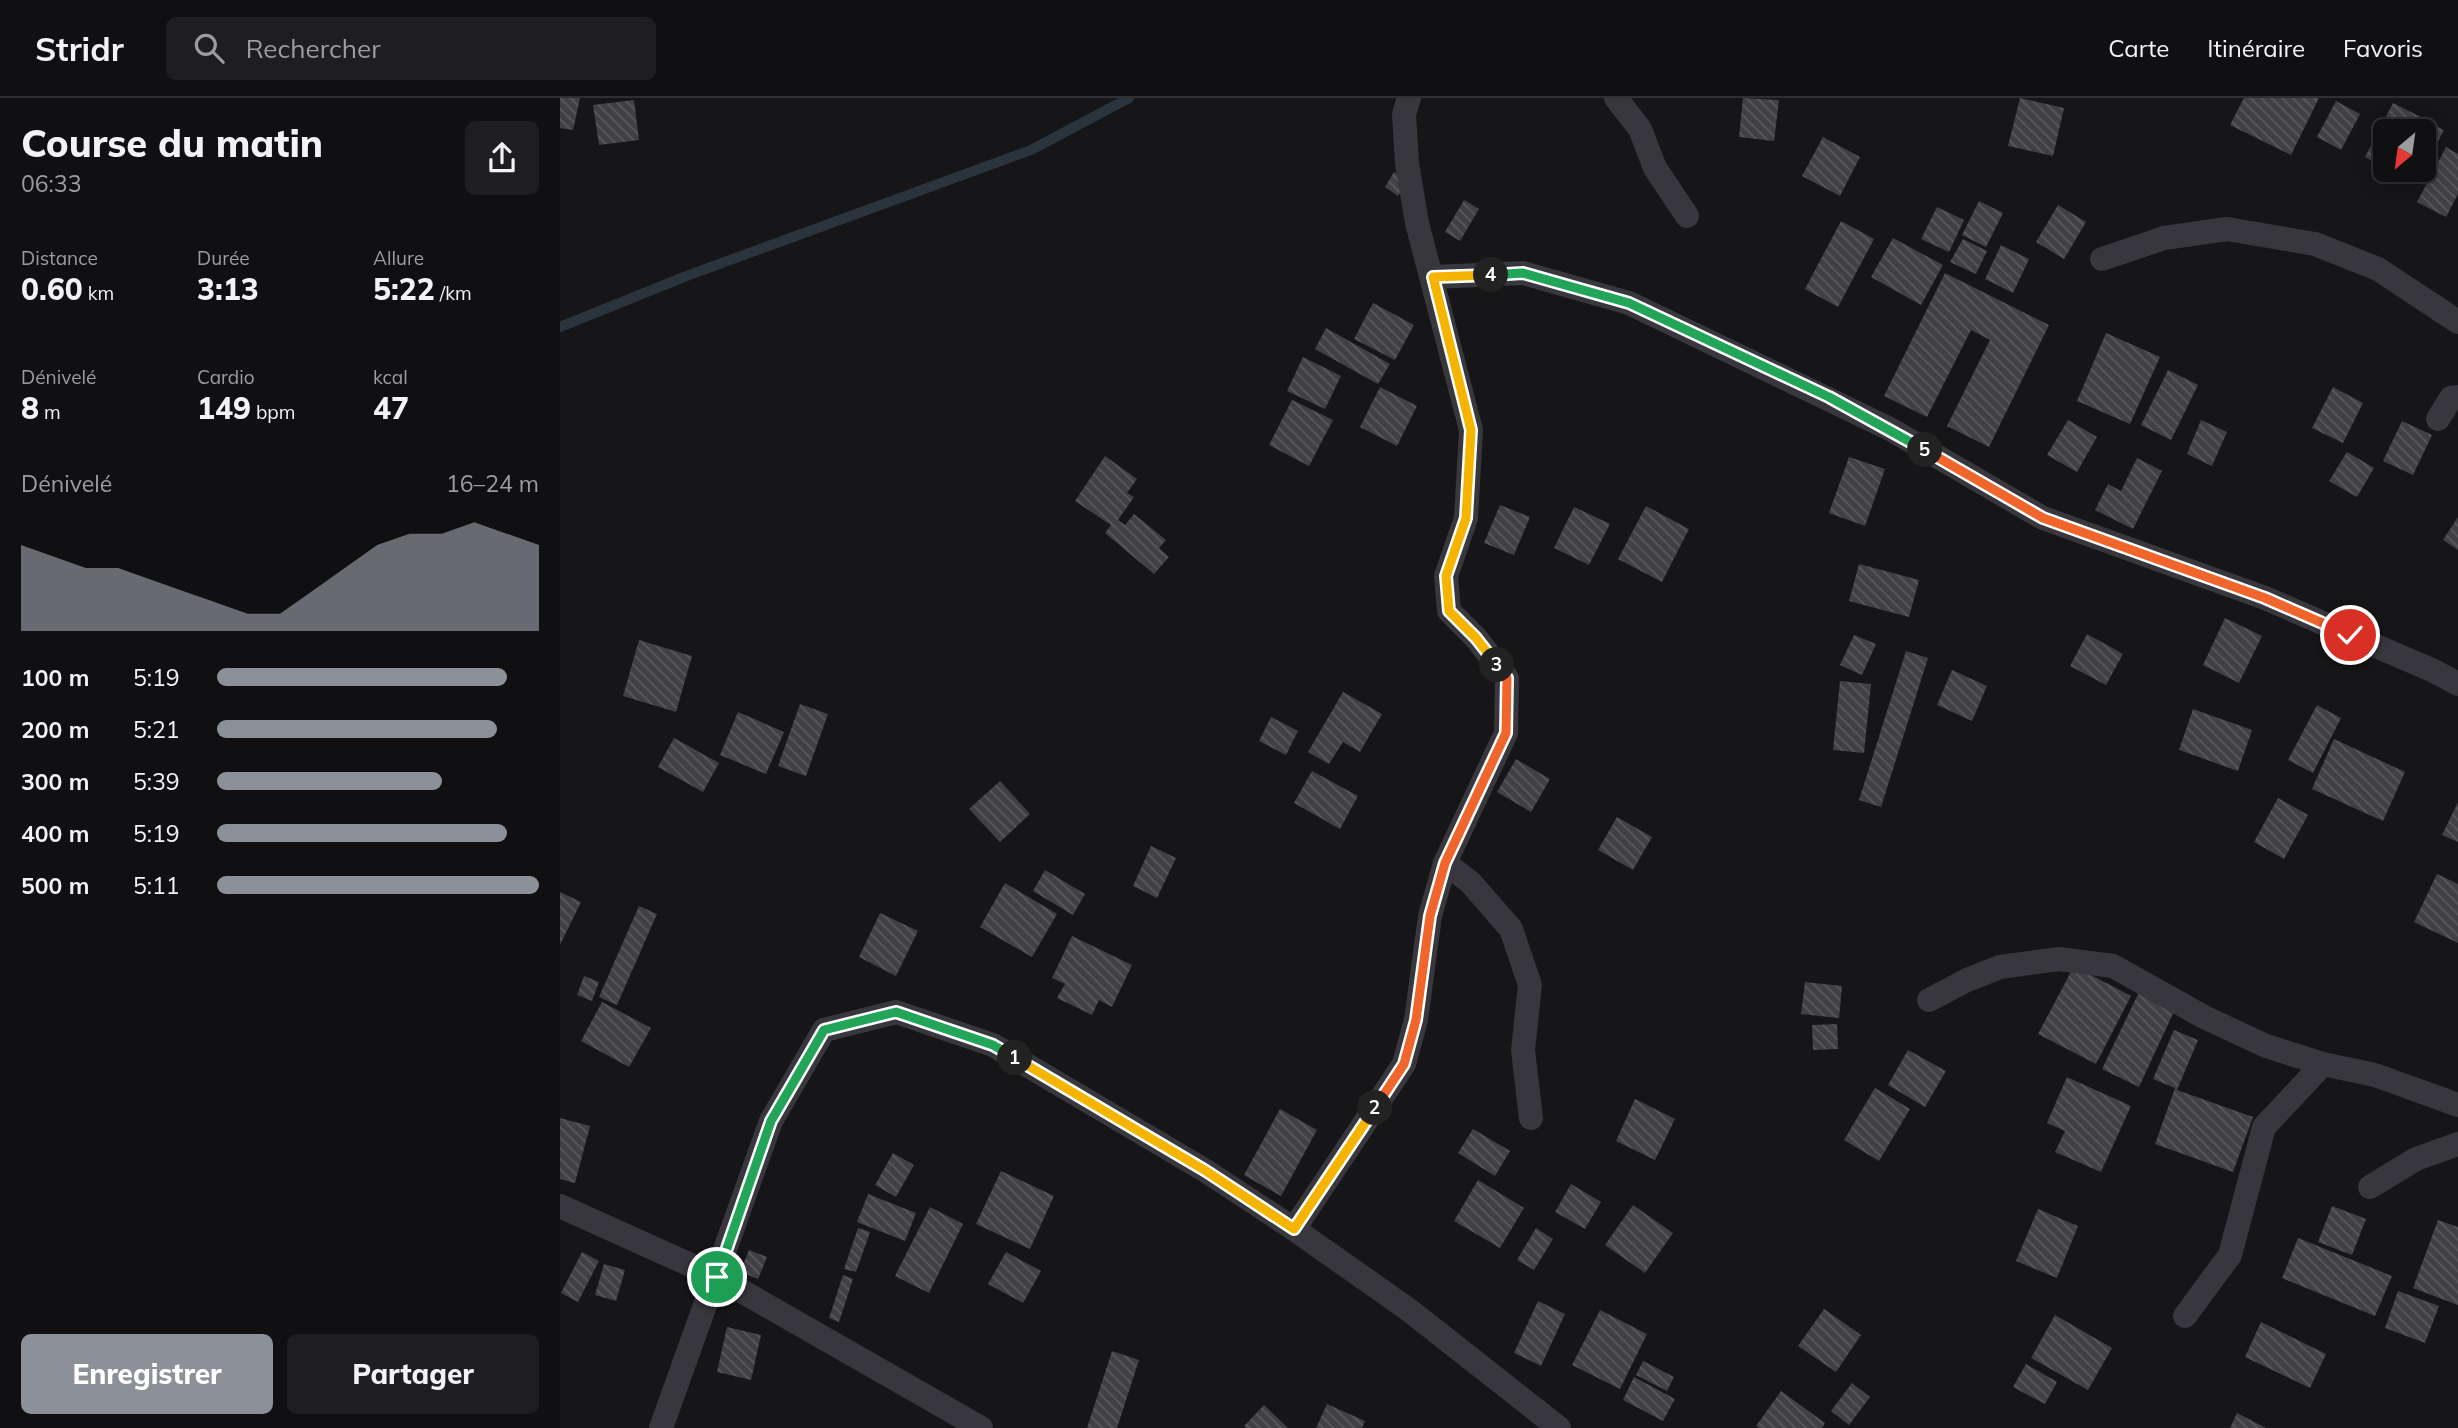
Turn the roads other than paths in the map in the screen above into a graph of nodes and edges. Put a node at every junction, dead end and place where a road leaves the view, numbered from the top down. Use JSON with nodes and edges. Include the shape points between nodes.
{"nodes":[{"id":1,"x":1409,"y":98,"type":"edge"},
{"id":2,"x":1616,"y":98,"type":"edge"},
{"id":3,"x":1687,"y":216,"type":"dead end"},
{"id":4,"x":2102,"y":259,"type":"dead end"},
{"id":5,"x":1433,"y":277,"type":"junction"},
{"id":6,"x":2458,"y":322,"type":"edge"},
{"id":7,"x":2458,"y":397,"type":"edge"},
{"id":8,"x":2438,"y":419,"type":"dead end"},
{"id":9,"x":2458,"y":684,"type":"edge"},
{"id":10,"x":1445,"y":863,"type":"junction"},
{"id":11,"x":1928,"y":1000,"type":"dead end"},
{"id":12,"x":2322,"y":1064,"type":"junction"},
{"id":13,"x":2458,"y":1105,"type":"edge"},
{"id":14,"x":1531,"y":1118,"type":"dead end"},
{"id":15,"x":2458,"y":1144,"type":"edge"},
{"id":16,"x":2370,"y":1187,"type":"dead end"},
{"id":17,"x":560,"y":1206,"type":"edge"},
{"id":18,"x":1294,"y":1229,"type":"junction"},
{"id":19,"x":717,"y":1277,"type":"junction"},
{"id":20,"x":2185,"y":1316,"type":"dead end"},
{"id":21,"x":661,"y":1428,"type":"edge"},
{"id":22,"x":981,"y":1428,"type":"edge"},
{"id":23,"x":1559,"y":1428,"type":"edge"}],
"edges":[{"from":1,"to":5,"type":"street","via":[[1404,114],[1407,163]]},
{"from":2,"to":3,"type":"street","via":[[1640,130],[1655,168]]},
{"from":4,"to":6,"type":"street","via":[[2164,238],[2227,229],[2315,244],[2378,269]]},
{"from":5,"to":9,"type":"street","via":[[1523,273],[1629,303],[1890,429],[2043,518],[2265,598]]},
{"from":5,"to":10,"type":"street","via":[[1471,430],[1466,518],[1446,576],[1449,611],[1507,678],[1506,733]]},
{"from":7,"to":8,"type":"street","via":[[2451,398]]},
{"from":10,"to":14,"type":"street","via":[[1470,881],[1511,929],[1530,985],[1524,1050]]},
{"from":10,"to":18,"type":"street","via":[[1430,916],[1416,1020],[1404,1064]]},
{"from":11,"to":12,"type":"street","via":[[2000,967],[2059,959],[2113,967],[2203,1017],[2266,1046]]},
{"from":12,"to":13,"type":"street","via":[[2375,1075]]},
{"from":12,"to":20,"type":"street","via":[[2264,1127],[2230,1255]]},
{"from":15,"to":16,"type":"street","via":[[2416,1158]]},
{"from":17,"to":19,"type":"street"},
{"from":18,"to":19,"type":"street","via":[[1206,1171],[993,1045],[896,1012],[824,1030],[771,1121]]},
{"from":18,"to":23,"type":"street","via":[[1409,1310]]},
{"from":19,"to":21,"type":"street"},
{"from":19,"to":22,"type":"street"}]}
